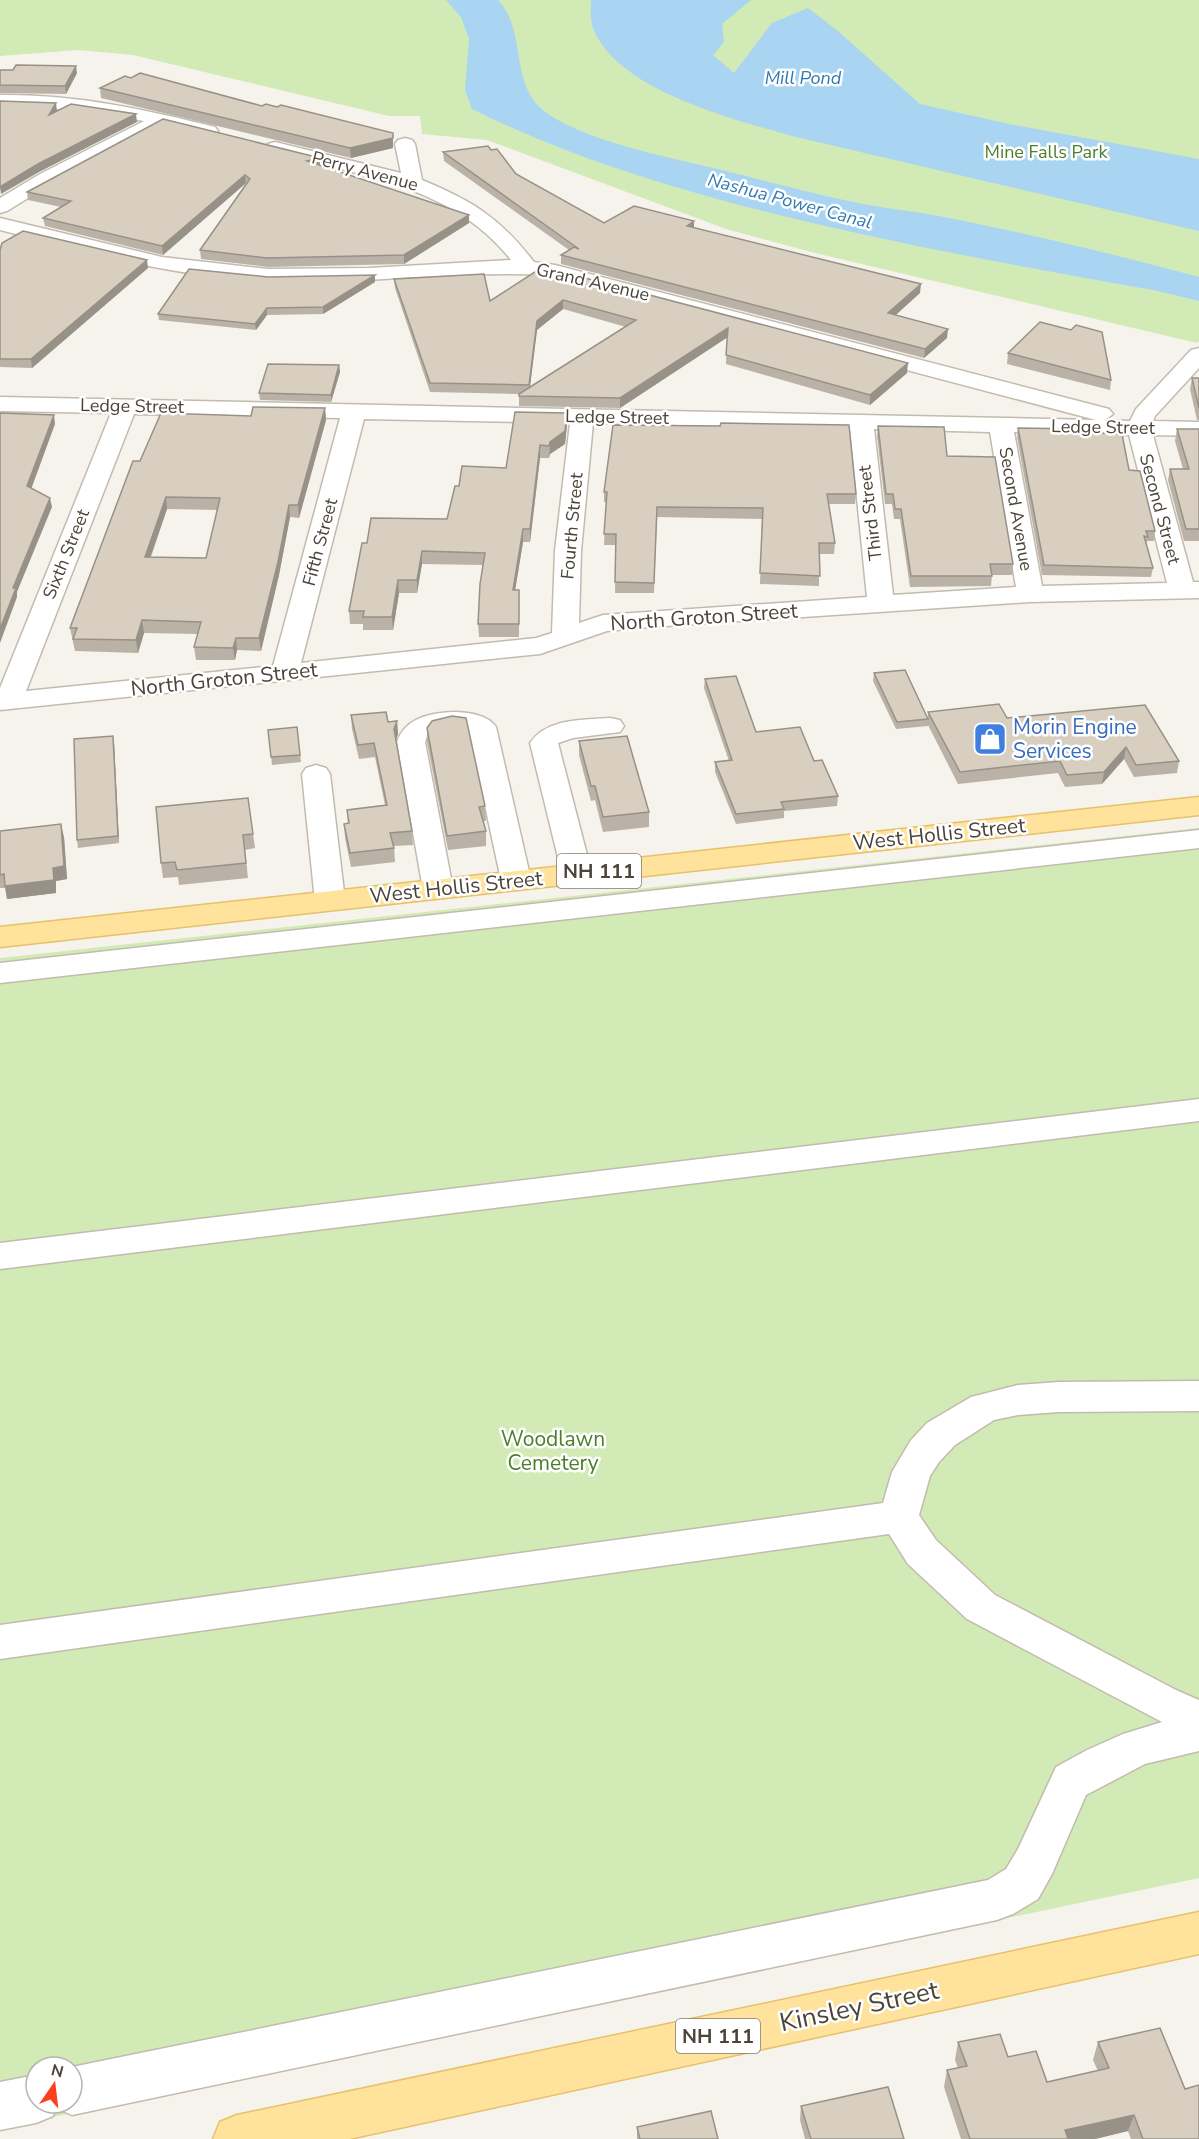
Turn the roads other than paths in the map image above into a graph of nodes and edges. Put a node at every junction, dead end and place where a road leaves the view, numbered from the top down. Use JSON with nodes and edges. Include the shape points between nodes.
{"nodes":[{"id":1,"x":0,"y":101,"type":"edge"},
{"id":2,"x":162,"y":119,"type":"junction"},
{"id":3,"x":232,"y":137,"type":"edge"},
{"id":4,"x":255,"y":143,"type":"edge"},
{"id":5,"x":405,"y":144,"type":"dead end"},
{"id":6,"x":413,"y":183,"type":"junction"},
{"id":7,"x":0,"y":207,"type":"edge"},
{"id":8,"x":0,"y":224,"type":"edge"},
{"id":9,"x":526,"y":266,"type":"junction"},
{"id":10,"x":1199,"y":355,"type":"edge"},
{"id":11,"x":0,"y":404,"type":"edge"},
{"id":12,"x":125,"y":406,"type":"junction"},
{"id":13,"x":354,"y":411,"type":"junction"},
{"id":14,"x":582,"y":416,"type":"junction"},
{"id":15,"x":861,"y":422,"type":"junction"},
{"id":16,"x":1001,"y":425,"type":"junction"},
{"id":17,"x":1139,"y":428,"type":"junction"},
{"id":18,"x":1199,"y":429,"type":"edge"},
{"id":19,"x":1190,"y":590,"type":"edge"},
{"id":20,"x":1030,"y":594,"type":"junction"},
{"id":21,"x":881,"y":604,"type":"junction"},
{"id":22,"x":565,"y":637,"type":"junction"},
{"id":23,"x":285,"y":673,"type":"junction"},
{"id":24,"x":4,"y":702,"type":"edge"},
{"id":25,"x":610,"y":726,"type":"dead end"},
{"id":26,"x":316,"y":774,"type":"dead end"},
{"id":27,"x":1199,"y":806,"type":"edge"},
{"id":28,"x":1199,"y":839,"type":"edge"},
{"id":29,"x":577,"y":874,"type":"junction"},
{"id":30,"x":516,"y":880,"type":"junction"},
{"id":31,"x":438,"y":889,"type":"junction"},
{"id":32,"x":330,"y":901,"type":"junction"},
{"id":33,"x":0,"y":937,"type":"edge"},
{"id":34,"x":0,"y":973,"type":"edge"},
{"id":35,"x":1199,"y":1110,"type":"edge"},
{"id":36,"x":0,"y":1256,"type":"edge"},
{"id":37,"x":1141,"y":1396,"type":"junction"},
{"id":38,"x":1199,"y":1396,"type":"edge"},
{"id":39,"x":1199,"y":1417,"type":"edge"},
{"id":40,"x":899,"y":1517,"type":"junction"},
{"id":41,"x":0,"y":1642,"type":"edge"},
{"id":42,"x":1199,"y":1719,"type":"edge"},
{"id":43,"x":1199,"y":1732,"type":"edge"},
{"id":44,"x":1199,"y":1933,"type":"edge"},
{"id":45,"x":84,"y":2089,"type":"edge"},
{"id":46,"x":24,"y":2101,"type":"edge"},
{"id":47,"x":0,"y":2106,"type":"edge"},
{"id":48,"x":237,"y":2139,"type":"edge"}],
"edges":[{"from":1,"to":2,"type":"street","via":[[69,102]]},
{"from":2,"to":3,"type":"street"},
{"from":2,"to":7,"type":"street","via":[[47,178]]},
{"from":4,"to":6,"type":"street","name":"Perry Avenue"},
{"from":5,"to":6,"type":"street"},
{"from":6,"to":9,"type":"street","name":"Perry Avenue","via":[[462,205],[491,224],[515,248]]},
{"from":8,"to":9,"type":"street","name":"Grand Avenue","via":[[162,263],[268,275],[339,276]]},
{"from":9,"to":17,"type":"street","name":"Grand Avenue","via":[[548,268],[1089,411]]},
{"from":10,"to":17,"type":"street","via":[[1144,414]]},
{"from":11,"to":12,"type":"street","name":"Ledge Street"},
{"from":12,"to":13,"type":"street","name":"Ledge Street"},
{"from":12,"to":24,"type":"street","name":"Sixth Street"},
{"from":13,"to":14,"type":"street","name":"Ledge Street"},
{"from":13,"to":23,"type":"street","name":"Fifth Street"},
{"from":14,"to":15,"type":"street","name":"Ledge Street"},
{"from":14,"to":22,"type":"street","name":"Fourth Street","via":[[568,552]]},
{"from":15,"to":16,"type":"street","name":"Ledge Street"},
{"from":15,"to":21,"type":"street","name":"Third Street"},
{"from":16,"to":17,"type":"street","name":"Ledge Street"},
{"from":16,"to":20,"type":"street","name":"Second Avenue"},
{"from":17,"to":18,"type":"street","name":"Ledge Street"},
{"from":17,"to":19,"type":"street","name":"Second Street"},
{"from":19,"to":20,"type":"street","name":"North Groton Street"},
{"from":20,"to":21,"type":"street","name":"North Groton Street"},
{"from":21,"to":22,"type":"street","name":"North Groton Street","via":[[603,623]]},
{"from":22,"to":23,"type":"street","name":"North Groton Street","via":[[540,646]]},
{"from":23,"to":24,"type":"street","name":"North Groton Street"},
{"from":25,"to":29,"type":"street","via":[[555,732],[544,743]]},
{"from":26,"to":32,"type":"street"},
{"from":27,"to":29,"type":"main road","name":"West Hollis Street","number":"NH 111"},
{"from":28,"to":34,"type":"street"},
{"from":29,"to":30,"type":"main road","name":"West Hollis Street","number":"NH 111"},
{"from":30,"to":31,"type":"main road","name":"West Hollis Street","number":"NH 111"},
{"from":30,"to":31,"type":"street","via":[[482,728],[463,720],[436,722],[414,732],[411,742]]},
{"from":31,"to":32,"type":"main road","name":"West Hollis Street","number":"NH 111"},
{"from":32,"to":33,"type":"main road","name":"West Hollis Street","number":"NH 111"},
{"from":35,"to":36,"type":"street"},
{"from":37,"to":38,"type":"street"},
{"from":37,"to":39,"type":"street"},
{"from":37,"to":40,"type":"street","via":[[1028,1399],[984,1407],[941,1434],[926,1450],[911,1472]]},
{"from":40,"to":41,"type":"street"},
{"from":40,"to":42,"type":"street","via":[[922,1552],[981,1607],[1161,1703]]},
{"from":43,"to":45,"type":"street","via":[[1138,1748],[1071,1781],[1022,1884],[998,1899]]},
{"from":44,"to":48,"type":"main road","name":"Kinsley Street","number":"NH 111"},
{"from":46,"to":47,"type":"street"}]}
